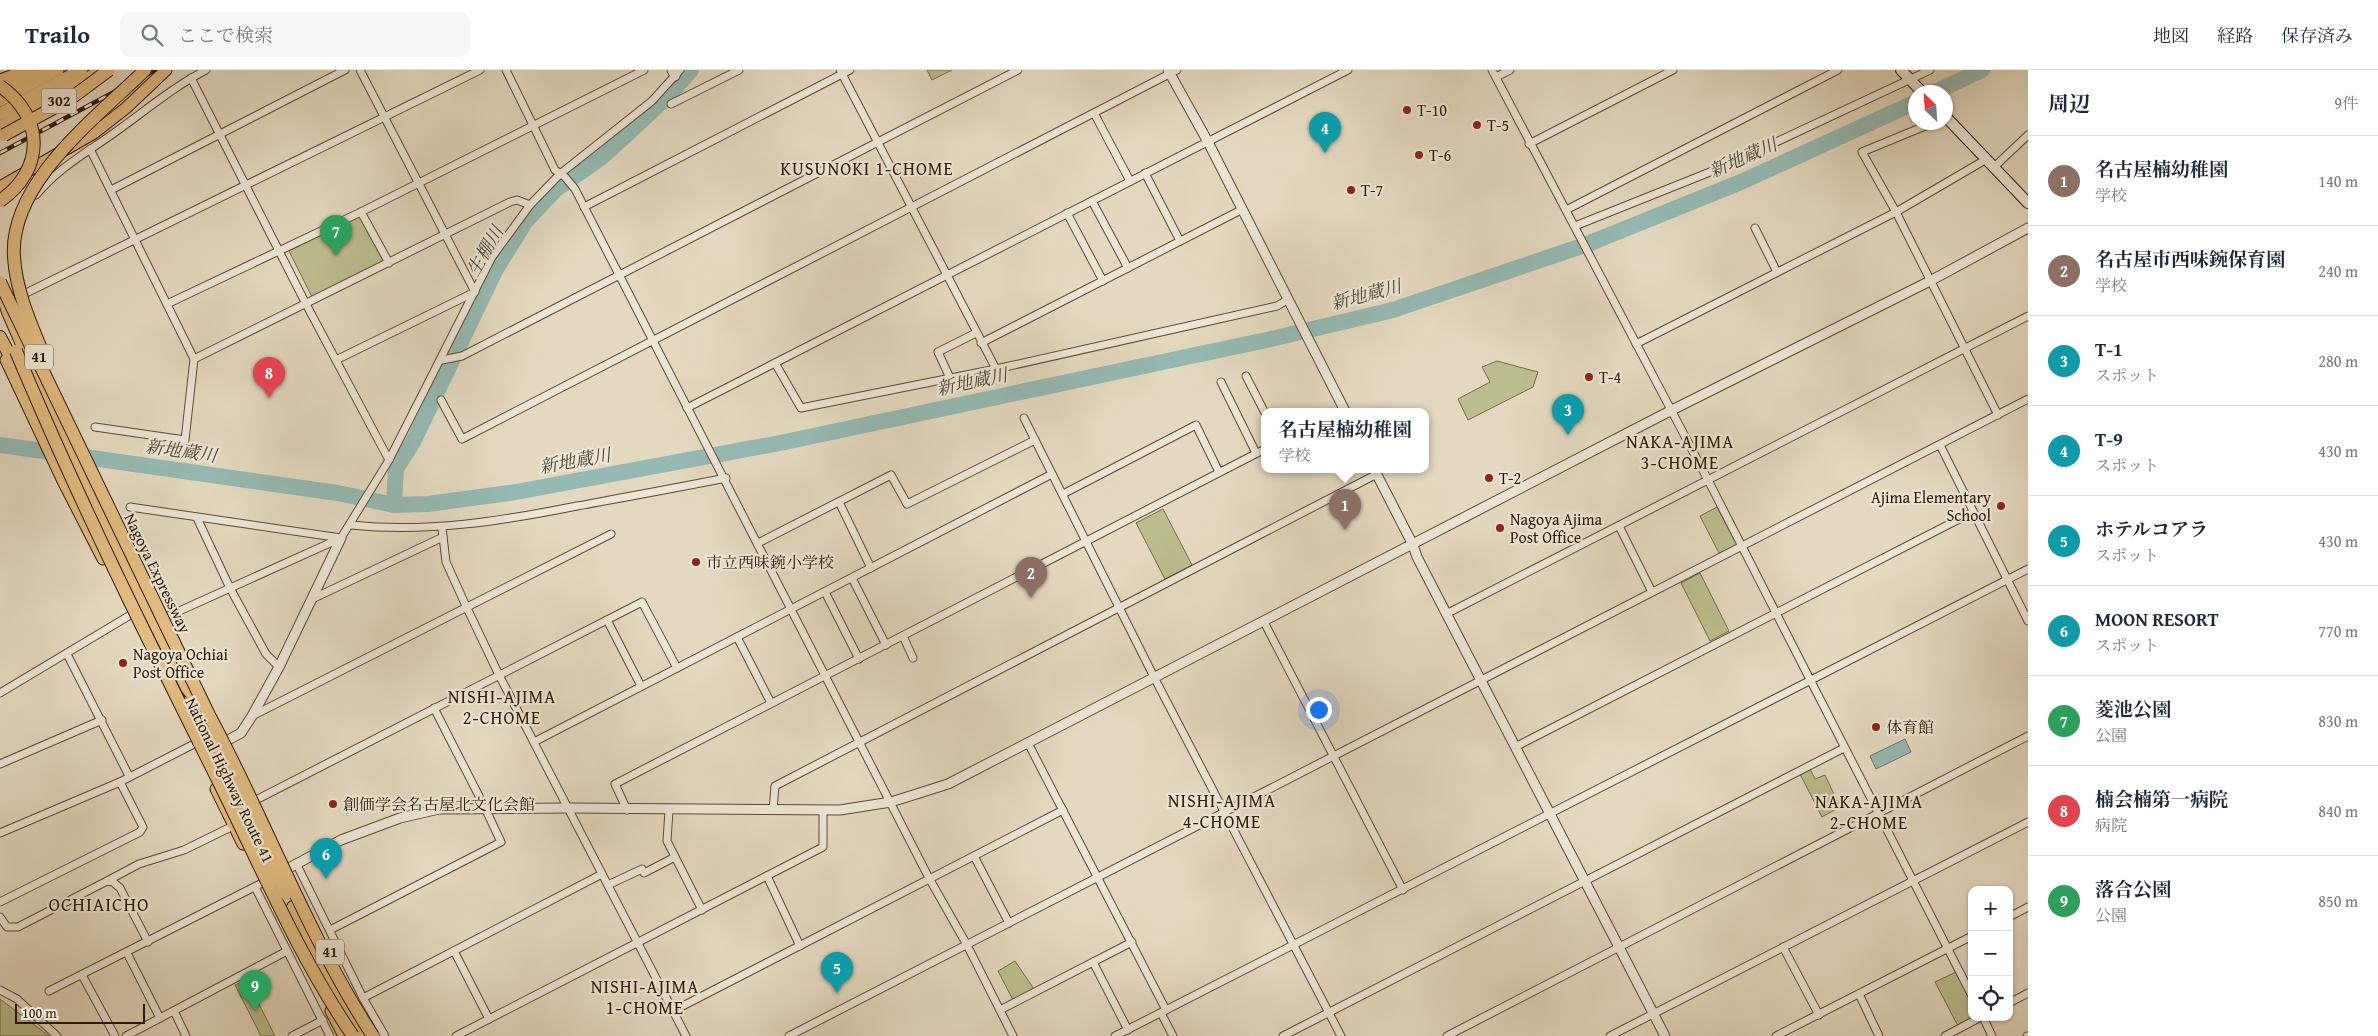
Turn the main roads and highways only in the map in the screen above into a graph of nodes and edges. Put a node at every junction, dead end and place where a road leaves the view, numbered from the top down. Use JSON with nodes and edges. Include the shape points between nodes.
{"nodes":[{"id":1,"x":28,"y":70,"type":"edge"},
{"id":2,"x":42,"y":70,"type":"edge"},
{"id":3,"x":58,"y":70,"type":"edge"},
{"id":4,"x":81,"y":70,"type":"edge"},
{"id":5,"x":103,"y":70,"type":"edge"},
{"id":6,"x":109,"y":70,"type":"edge"},
{"id":7,"x":119,"y":70,"type":"edge"},
{"id":8,"x":144,"y":70,"type":"edge"},
{"id":9,"x":166,"y":70,"type":"edge"},
{"id":10,"x":1901,"y":70,"type":"edge"},
{"id":11,"x":0,"y":80,"type":"edge"},
{"id":12,"x":1915,"y":85,"type":"edge"},
{"id":13,"x":0,"y":86,"type":"edge"},
{"id":14,"x":0,"y":90,"type":"edge"},
{"id":15,"x":0,"y":101,"type":"edge"},
{"id":16,"x":0,"y":114,"type":"edge"},
{"id":17,"x":1953,"y":125,"type":"edge"},
{"id":18,"x":0,"y":127,"type":"edge"},
{"id":19,"x":0,"y":133,"type":"edge"},
{"id":20,"x":0,"y":137,"type":"edge"},
{"id":21,"x":0,"y":187,"type":"edge"},
{"id":22,"x":0,"y":201,"type":"edge"},
{"id":23,"x":2028,"y":204,"type":"edge"},
{"id":24,"x":1,"y":282,"type":"edge"},
{"id":25,"x":0,"y":316,"type":"edge"},
{"id":26,"x":0,"y":337,"type":"edge"},
{"id":27,"x":0,"y":347,"type":"edge"},
{"id":28,"x":50,"y":434,"type":"junction"},
{"id":29,"x":92,"y":476,"type":"junction"},
{"id":30,"x":148,"y":652,"type":"junction"},
{"id":31,"x":209,"y":715,"type":"junction"},
{"id":32,"x":344,"y":1036,"type":"edge"},
{"id":33,"x":353,"y":1036,"type":"edge"},
{"id":34,"x":362,"y":1036,"type":"edge"},
{"id":35,"x":371,"y":1036,"type":"edge"}],
"edges":[{"from":1,"to":11,"type":"highway"},
{"from":2,"to":14,"type":"highway"},
{"from":3,"to":15,"type":"highway","number":"302"},
{"from":4,"to":16,"type":"highway"},
{"from":5,"to":18,"type":"highway"},
{"from":6,"to":20,"type":"highway","bridge":true,"via":[[70,98]]},
{"from":7,"to":19,"type":"highway","number":"302"},
{"from":8,"to":29,"type":"highway","bridge":true,"via":[[39,178],[26,197],[14,235],[15,268],[23,302],[93,465]]},
{"from":9,"to":21,"type":"highway","via":[[94,133]]},
{"from":10,"to":12,"type":"main road"},
{"from":13,"to":22,"type":"highway","bridge":true,"via":[[22,106],[34,136],[30,166],[13,192]]},
{"from":17,"to":23,"type":"main road"},
{"from":24,"to":29,"type":"highway","name":"Nagoya Expressway","bridge":true},
{"from":24,"to":31,"type":"highway","bridge":true,"via":[[8,312],[35,374],[187,688]]},
{"from":24,"to":35,"type":"highway","name":"National Highway Route 41","number":"41","bridge":true,"via":[[228,740],[254,801],[293,866]]},
{"from":25,"to":28,"type":"highway","bridge":true},
{"from":26,"to":28,"type":"highway","bridge":true},
{"from":27,"to":30,"type":"highway","name":"National Highway Route 41","number":"41"},
{"from":28,"to":33,"type":"highway","bridge":true,"via":[[152,648],[300,944]]},
{"from":29,"to":31,"type":"highway","name":"Nagoya Expressway","bridge":true},
{"from":30,"to":32,"type":"highway","name":"National Highway Route 41","number":"41","via":[[259,886]]},
{"from":30,"to":34,"type":"highway","bridge":true,"via":[[175,699],[186,704],[207,733],[292,907]]},
{"from":31,"to":35,"type":"highway","name":"Nagoya Expressway","bridge":true,"via":[[236,764],[320,945]]}]}
